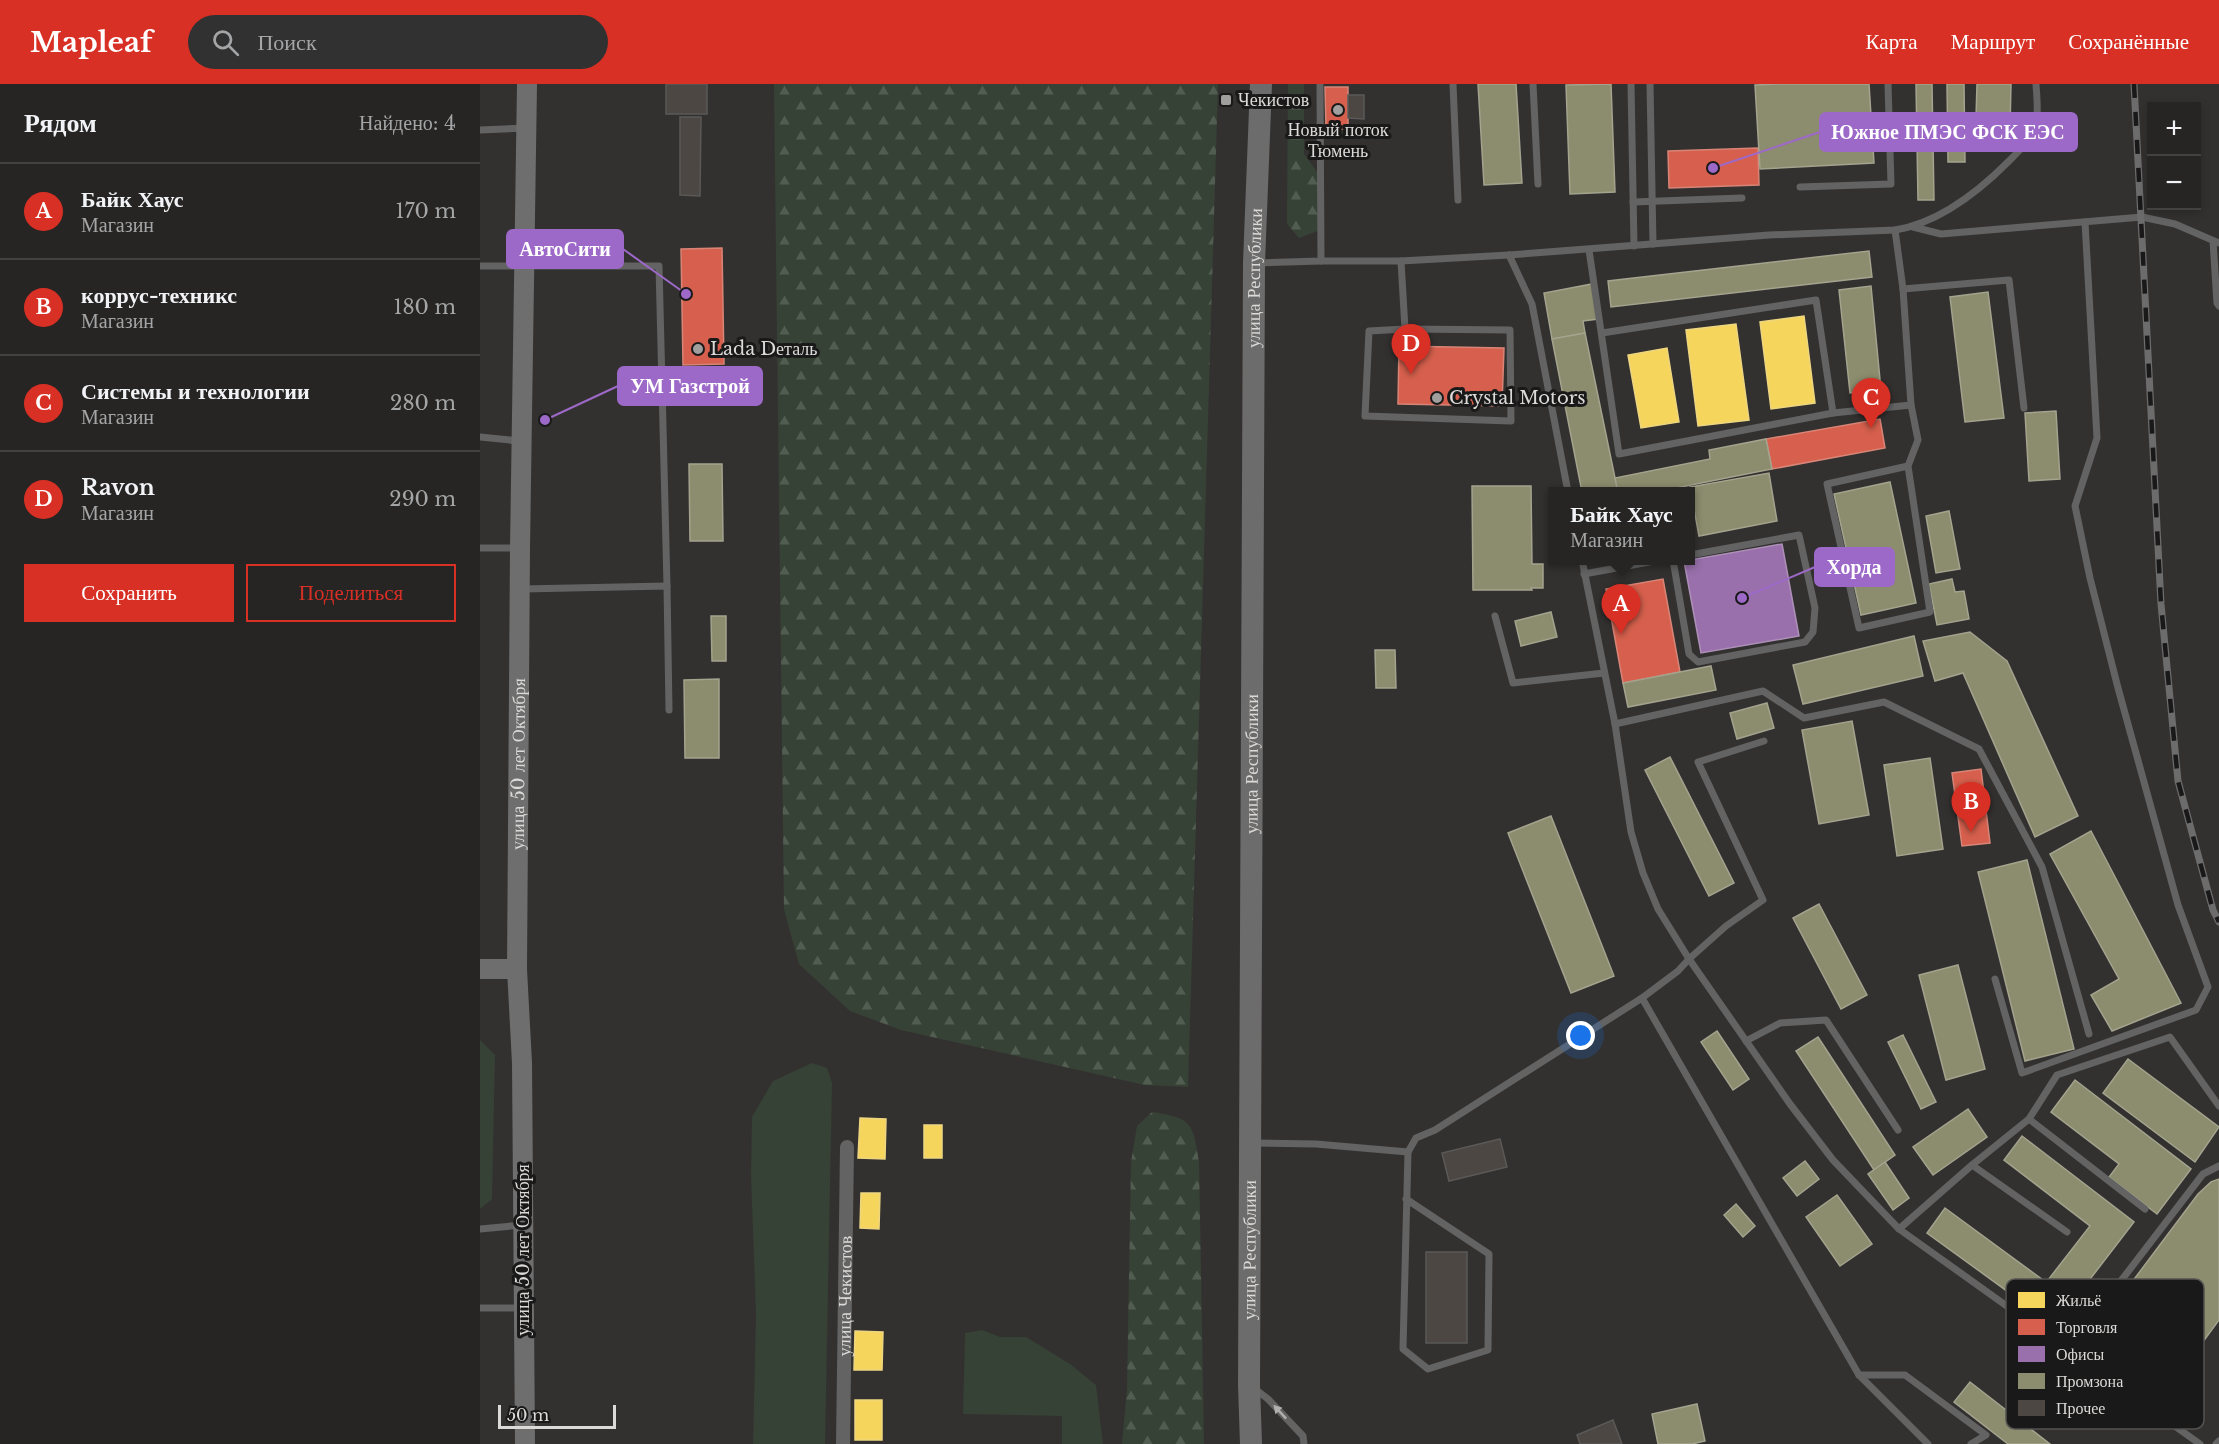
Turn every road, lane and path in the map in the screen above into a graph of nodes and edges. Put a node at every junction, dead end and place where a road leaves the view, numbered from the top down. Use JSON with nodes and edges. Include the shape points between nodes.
{"nodes":[{"id":1,"x":527,"y":84,"type":"edge"},
{"id":2,"x":1261,"y":84,"type":"edge"},
{"id":3,"x":1320,"y":84,"type":"edge"},
{"id":4,"x":1453,"y":84,"type":"edge"},
{"id":5,"x":1533,"y":84,"type":"edge"},
{"id":6,"x":1631,"y":84,"type":"edge"},
{"id":7,"x":1650,"y":84,"type":"edge"},
{"id":8,"x":1888,"y":84,"type":"edge"},
{"id":9,"x":2036,"y":84,"type":"edge"},
{"id":10,"x":525,"y":128,"type":"junction"},
{"id":11,"x":480,"y":130,"type":"edge"},
{"id":12,"x":1538,"y":184,"type":"dead end"},
{"id":13,"x":1800,"y":187,"type":"dead end"},
{"id":14,"x":1742,"y":198,"type":"dead end"},
{"id":15,"x":1458,"y":200,"type":"dead end"},
{"id":16,"x":1633,"y":202,"type":"junction"},
{"id":17,"x":1651,"y":202,"type":"junction"},
{"id":18,"x":2085,"y":222,"type":"junction"},
{"id":19,"x":1913,"y":227,"type":"junction"},
{"id":20,"x":1895,"y":230,"type":"junction"},
{"id":21,"x":2216,"y":242,"type":"edge"},
{"id":22,"x":1653,"y":244,"type":"junction"},
{"id":23,"x":1634,"y":246,"type":"junction"},
{"id":24,"x":1589,"y":250,"type":"junction"},
{"id":25,"x":1509,"y":255,"type":"junction"},
{"id":26,"x":1321,"y":261,"type":"junction"},
{"id":27,"x":1401,"y":261,"type":"junction"},
{"id":28,"x":1254,"y":263,"type":"junction"},
{"id":29,"x":480,"y":266,"type":"edge"},
{"id":30,"x":523,"y":266,"type":"junction"},
{"id":31,"x":1903,"y":289,"type":"junction"},
{"id":32,"x":2219,"y":306,"type":"edge"},
{"id":33,"x":1405,"y":329,"type":"junction"},
{"id":34,"x":1602,"y":333,"type":"junction"},
{"id":35,"x":1911,"y":405,"type":"junction"},
{"id":36,"x":2024,"y":408,"type":"dead end"},
{"id":37,"x":1833,"y":413,"type":"junction"},
{"id":38,"x":480,"y":437,"type":"edge"},
{"id":39,"x":521,"y":441,"type":"junction"},
{"id":40,"x":1908,"y":466,"type":"junction"},
{"id":41,"x":1567,"y":487,"type":"edge"},
{"id":42,"x":480,"y":548,"type":"edge"},
{"id":43,"x":520,"y":548,"type":"junction"},
{"id":44,"x":1695,"y":554,"type":"edge"},
{"id":45,"x":1583,"y":565,"type":"edge"},
{"id":46,"x":1637,"y":565,"type":"edge"},
{"id":47,"x":1674,"y":565,"type":"edge"},
{"id":48,"x":1584,"y":574,"type":"junction"},
{"id":49,"x":667,"y":586,"type":"junction"},
{"id":50,"x":520,"y":589,"type":"junction"},
{"id":51,"x":1496,"y":616,"type":"dead end"},
{"id":52,"x":1604,"y":673,"type":"junction"},
{"id":53,"x":669,"y":710,"type":"dead end"},
{"id":54,"x":1615,"y":724,"type":"junction"},
{"id":55,"x":1764,"y":741,"type":"dead end"},
{"id":56,"x":1689,"y":959,"type":"junction"},
{"id":57,"x":480,"y":969,"type":"edge"},
{"id":58,"x":517,"y":969,"type":"junction"},
{"id":59,"x":1995,"y":979,"type":"dead end"},
{"id":60,"x":1642,"y":998,"type":"junction"},
{"id":61,"x":2089,"y":1034,"type":"dead end"},
{"id":62,"x":1746,"y":1041,"type":"junction"},
{"id":63,"x":2219,"y":1106,"type":"edge"},
{"id":64,"x":2030,"y":1119,"type":"junction"},
{"id":65,"x":1899,"y":1130,"type":"dead end"},
{"id":66,"x":1250,"y":1143,"type":"junction"},
{"id":67,"x":847,"y":1147,"type":"dead end"},
{"id":68,"x":1408,"y":1152,"type":"junction"},
{"id":69,"x":1972,"y":1165,"type":"junction"},
{"id":70,"x":2219,"y":1166,"type":"edge"},
{"id":71,"x":1406,"y":1199,"type":"junction"},
{"id":72,"x":2145,"y":1209,"type":"dead end"},
{"id":73,"x":522,"y":1225,"type":"junction"},
{"id":74,"x":480,"y":1229,"type":"edge"},
{"id":75,"x":1899,"y":1229,"type":"junction"},
{"id":76,"x":2067,"y":1232,"type":"dead end"},
{"id":77,"x":2122,"y":1279,"type":"edge"},
{"id":78,"x":2006,"y":1305,"type":"edge"},
{"id":79,"x":480,"y":1308,"type":"edge"},
{"id":80,"x":523,"y":1308,"type":"junction"},
{"id":81,"x":1859,"y":1375,"type":"junction"},
{"id":82,"x":1249,"y":1384,"type":"junction"},
{"id":83,"x":2179,"y":1429,"type":"edge"},
{"id":84,"x":525,"y":1444,"type":"edge"},
{"id":85,"x":843,"y":1444,"type":"edge"},
{"id":86,"x":1251,"y":1444,"type":"edge"},
{"id":87,"x":1304,"y":1444,"type":"edge"},
{"id":88,"x":1928,"y":1444,"type":"edge"},
{"id":89,"x":1971,"y":1444,"type":"edge"},
{"id":90,"x":2200,"y":1444,"type":"edge"}],
"edges":[{"from":1,"to":10,"type":"main road","name":"улица 50 лет Октября"},
{"from":2,"to":28,"type":"main road","name":"улица Республики"},
{"from":3,"to":26,"type":"lane"},
{"from":4,"to":15,"type":"lane"},
{"from":5,"to":12,"type":"lane"},
{"from":6,"to":16,"type":"lane"},
{"from":7,"to":17,"type":"lane"},
{"from":8,"to":13,"type":"lane","via":[[1891,184]]},
{"from":9,"to":19,"type":"lane","via":[[2033,132],[2019,151],[1983,186],[1948,210]]},
{"from":10,"to":11,"type":"lane"},
{"from":10,"to":30,"type":"main road","name":"улица 50 лет Октября"},
{"from":14,"to":17,"type":"lane"},
{"from":16,"to":17,"type":"lane"},
{"from":16,"to":23,"type":"lane"},
{"from":17,"to":22,"type":"lane"},
{"from":18,"to":19,"type":"lane","via":[[1941,234]]},
{"from":18,"to":21,"type":"lane","via":[[2159,219]]},
{"from":18,"to":59,"type":"lane","via":[[2097,438],[2074,506],[2121,700],[2178,905],[2208,987],[2196,1010],[2022,1073]]},
{"from":19,"to":20,"type":"lane"},
{"from":20,"to":22,"type":"lane"},
{"from":20,"to":31,"type":"lane"},
{"from":21,"to":32,"type":"lane"},
{"from":22,"to":23,"type":"lane"},
{"from":23,"to":24,"type":"lane"},
{"from":24,"to":25,"type":"lane"},
{"from":24,"to":34,"type":"lane"},
{"from":25,"to":27,"type":"lane"},
{"from":25,"to":41,"type":"lane","via":[[1532,304]]},
{"from":26,"to":27,"type":"lane"},
{"from":26,"to":28,"type":"lane"},
{"from":27,"to":33,"type":"lane"},
{"from":28,"to":66,"type":"main road","name":"улица Республики"},
{"from":29,"to":30,"type":"lane"},
{"from":30,"to":39,"type":"main road","name":"улица 50 лет Октября"},
{"from":30,"to":49,"type":"lane","via":[[659,266]]},
{"from":31,"to":35,"type":"lane"},
{"from":31,"to":36,"type":"lane","via":[[2009,280]]},
{"from":33,"to":33,"type":"lane","via":[[1369,331],[1365,416],[1511,421],[1510,330]]},
{"from":34,"to":37,"type":"lane","via":[[1816,300]]},
{"from":34,"to":37,"type":"lane","via":[[1619,454]]},
{"from":35,"to":37,"type":"lane"},
{"from":35,"to":40,"type":"lane","via":[[1918,440]]},
{"from":38,"to":39,"type":"lane"},
{"from":39,"to":43,"type":"main road","name":"улица 50 лет Октября"},
{"from":40,"to":40,"type":"lane","via":[[1930,612],[1859,628],[1827,484]]},
{"from":42,"to":43,"type":"lane"},
{"from":43,"to":50,"type":"main road","name":"улица 50 лет Октября"},
{"from":44,"to":47,"type":"lane","via":[[1799,535],[1815,608],[1813,632],[1805,642],[1698,662],[1689,654]]},
{"from":45,"to":48,"type":"lane"},
{"from":46,"to":48,"type":"lane"},
{"from":48,"to":52,"type":"lane"},
{"from":49,"to":50,"type":"lane"},
{"from":49,"to":53,"type":"lane"},
{"from":50,"to":58,"type":"main road","name":"улица 50 лет Октября"},
{"from":51,"to":52,"type":"lane","via":[[1513,683]]},
{"from":52,"to":54,"type":"lane"},
{"from":54,"to":56,"type":"lane","via":[[1631,832],[1643,873],[1658,909]]},
{"from":54,"to":61,"type":"lane","via":[[1763,691],[1804,718],[1884,702],[1979,749],[2042,867]]},
{"from":55,"to":56,"type":"lane","via":[[1698,762],[1763,900]]},
{"from":56,"to":60,"type":"lane"},
{"from":56,"to":62,"type":"lane"},
{"from":57,"to":58,"type":"main road"},
{"from":58,"to":73,"type":"main road","name":"улица 50 лет Октября","via":[[522,1063]]},
{"from":60,"to":68,"type":"lane","via":[[1435,1130],[1416,1138]]},
{"from":60,"to":81,"type":"lane"},
{"from":62,"to":65,"type":"lane","via":[[1780,1023],[1826,1020]]},
{"from":62,"to":75,"type":"lane","via":[[1833,1160]]},
{"from":63,"to":64,"type":"lane","via":[[2170,1037],[2057,1075]]},
{"from":64,"to":69,"type":"lane"},
{"from":64,"to":72,"type":"lane"},
{"from":66,"to":68,"type":"lane"},
{"from":66,"to":82,"type":"main road","name":"улица Республики"},
{"from":67,"to":85,"type":"street","name":"улица Чекистов"},
{"from":68,"to":71,"type":"lane"},
{"from":69,"to":75,"type":"lane"},
{"from":69,"to":76,"type":"lane"},
{"from":70,"to":77,"type":"lane","via":[[2203,1174]]},
{"from":71,"to":71,"type":"lane","via":[[1403,1349],[1428,1369],[1488,1350],[1489,1254]]},
{"from":73,"to":74,"type":"lane"},
{"from":73,"to":80,"type":"main road","name":"улица 50 лет Октября"},
{"from":75,"to":78,"type":"lane"},
{"from":79,"to":80,"type":"lane"},
{"from":80,"to":84,"type":"main road","name":"улица 50 лет Октября"},
{"from":81,"to":88,"type":"lane"},
{"from":81,"to":89,"type":"lane","via":[[1905,1375],[1986,1435]]},
{"from":82,"to":86,"type":"main road","name":"улица Республики"},
{"from":87,"to":82,"type":"lane","one_way":true,"via":[[1303,1436],[1268,1398]]},
{"from":83,"to":90,"type":"lane"}]}
